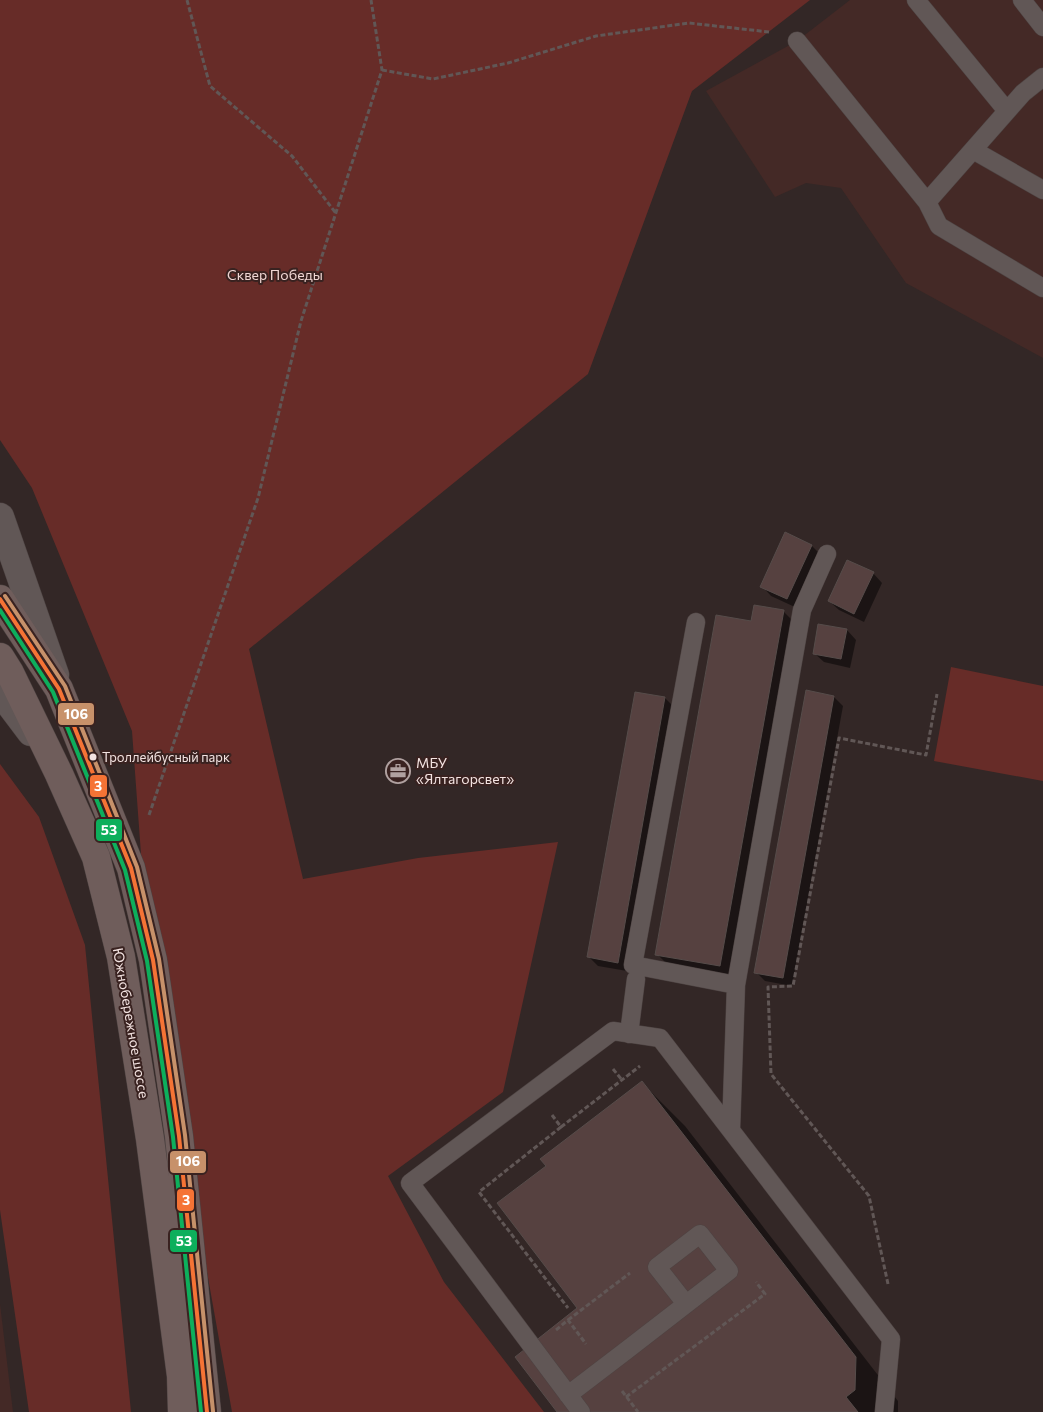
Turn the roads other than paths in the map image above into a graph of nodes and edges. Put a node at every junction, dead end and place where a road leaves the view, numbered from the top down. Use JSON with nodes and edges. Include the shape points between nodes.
{"nodes":[{"id":1,"x":916,"y":0,"type":"edge"},
{"id":2,"x":1022,"y":0,"type":"edge"},
{"id":3,"x":1043,"y":27,"type":"edge"},
{"id":4,"x":797,"y":41,"type":"dead end"},
{"id":5,"x":1043,"y":76,"type":"edge"},
{"id":6,"x":1007,"y":111,"type":"junction"},
{"id":7,"x":973,"y":150,"type":"junction"},
{"id":8,"x":1043,"y":190,"type":"edge"},
{"id":9,"x":927,"y":202,"type":"junction"},
{"id":10,"x":1043,"y":288,"type":"edge"},
{"id":11,"x":0,"y":516,"type":"edge"},
{"id":12,"x":827,"y":554,"type":"dead end"},
{"id":13,"x":0,"y":598,"type":"edge"},
{"id":14,"x":696,"y":622,"type":"dead end"},
{"id":15,"x":0,"y":657,"type":"edge"},
{"id":16,"x":59,"y":689,"type":"junction"},
{"id":17,"x":0,"y":691,"type":"edge"},
{"id":18,"x":59,"y":774,"type":"junction"},
{"id":19,"x":636,"y":979,"type":"dead end"},
{"id":20,"x":736,"y":985,"type":"junction"},
{"id":21,"x":629,"y":1034,"type":"junction"},
{"id":22,"x":731,"y":1130,"type":"junction"},
{"id":23,"x":686,"y":1304,"type":"dead end"},
{"id":24,"x":568,"y":1396,"type":"junction"},
{"id":25,"x":182,"y":1412,"type":"edge"},
{"id":26,"x":207,"y":1412,"type":"edge"},
{"id":27,"x":581,"y":1412,"type":"edge"},
{"id":28,"x":884,"y":1412,"type":"edge"}],
"edges":[{"from":1,"to":6,"type":"lane"},
{"from":2,"to":3,"type":"lane"},
{"from":4,"to":9,"type":"lane"},
{"from":5,"to":6,"type":"lane"},
{"from":6,"to":7,"type":"lane"},
{"from":7,"to":8,"type":"lane"},
{"from":7,"to":9,"type":"lane"},
{"from":9,"to":10,"type":"lane","via":[[938,226]]},
{"from":11,"to":16,"type":"street"},
{"from":12,"to":20,"type":"lane","via":[[802,610]]},
{"from":13,"to":16,"type":"highway","name":"Южнобережное шоссе"},
{"from":14,"to":20,"type":"lane","via":[[633,965]]},
{"from":15,"to":18,"type":"highway","name":"Южнобережное шоссе"},
{"from":16,"to":26,"type":"highway","name":"Южнобережное шоссе","via":[[130,868],[153,960],[179,1136]]},
{"from":17,"to":18,"type":"street"},
{"from":18,"to":25,"type":"highway","name":"Южнобережное шоссе","via":[[96,857],[121,957],[150,1139],[181,1376]]},
{"from":19,"to":21,"type":"lane"},
{"from":20,"to":22,"type":"lane"},
{"from":21,"to":22,"type":"lane","via":[[660,1038]]},
{"from":21,"to":24,"type":"lane","via":[[613,1031],[410,1183]]},
{"from":22,"to":28,"type":"lane","via":[[891,1339]]},
{"from":23,"to":24,"type":"lane"},
{"from":24,"to":27,"type":"lane"}]}
